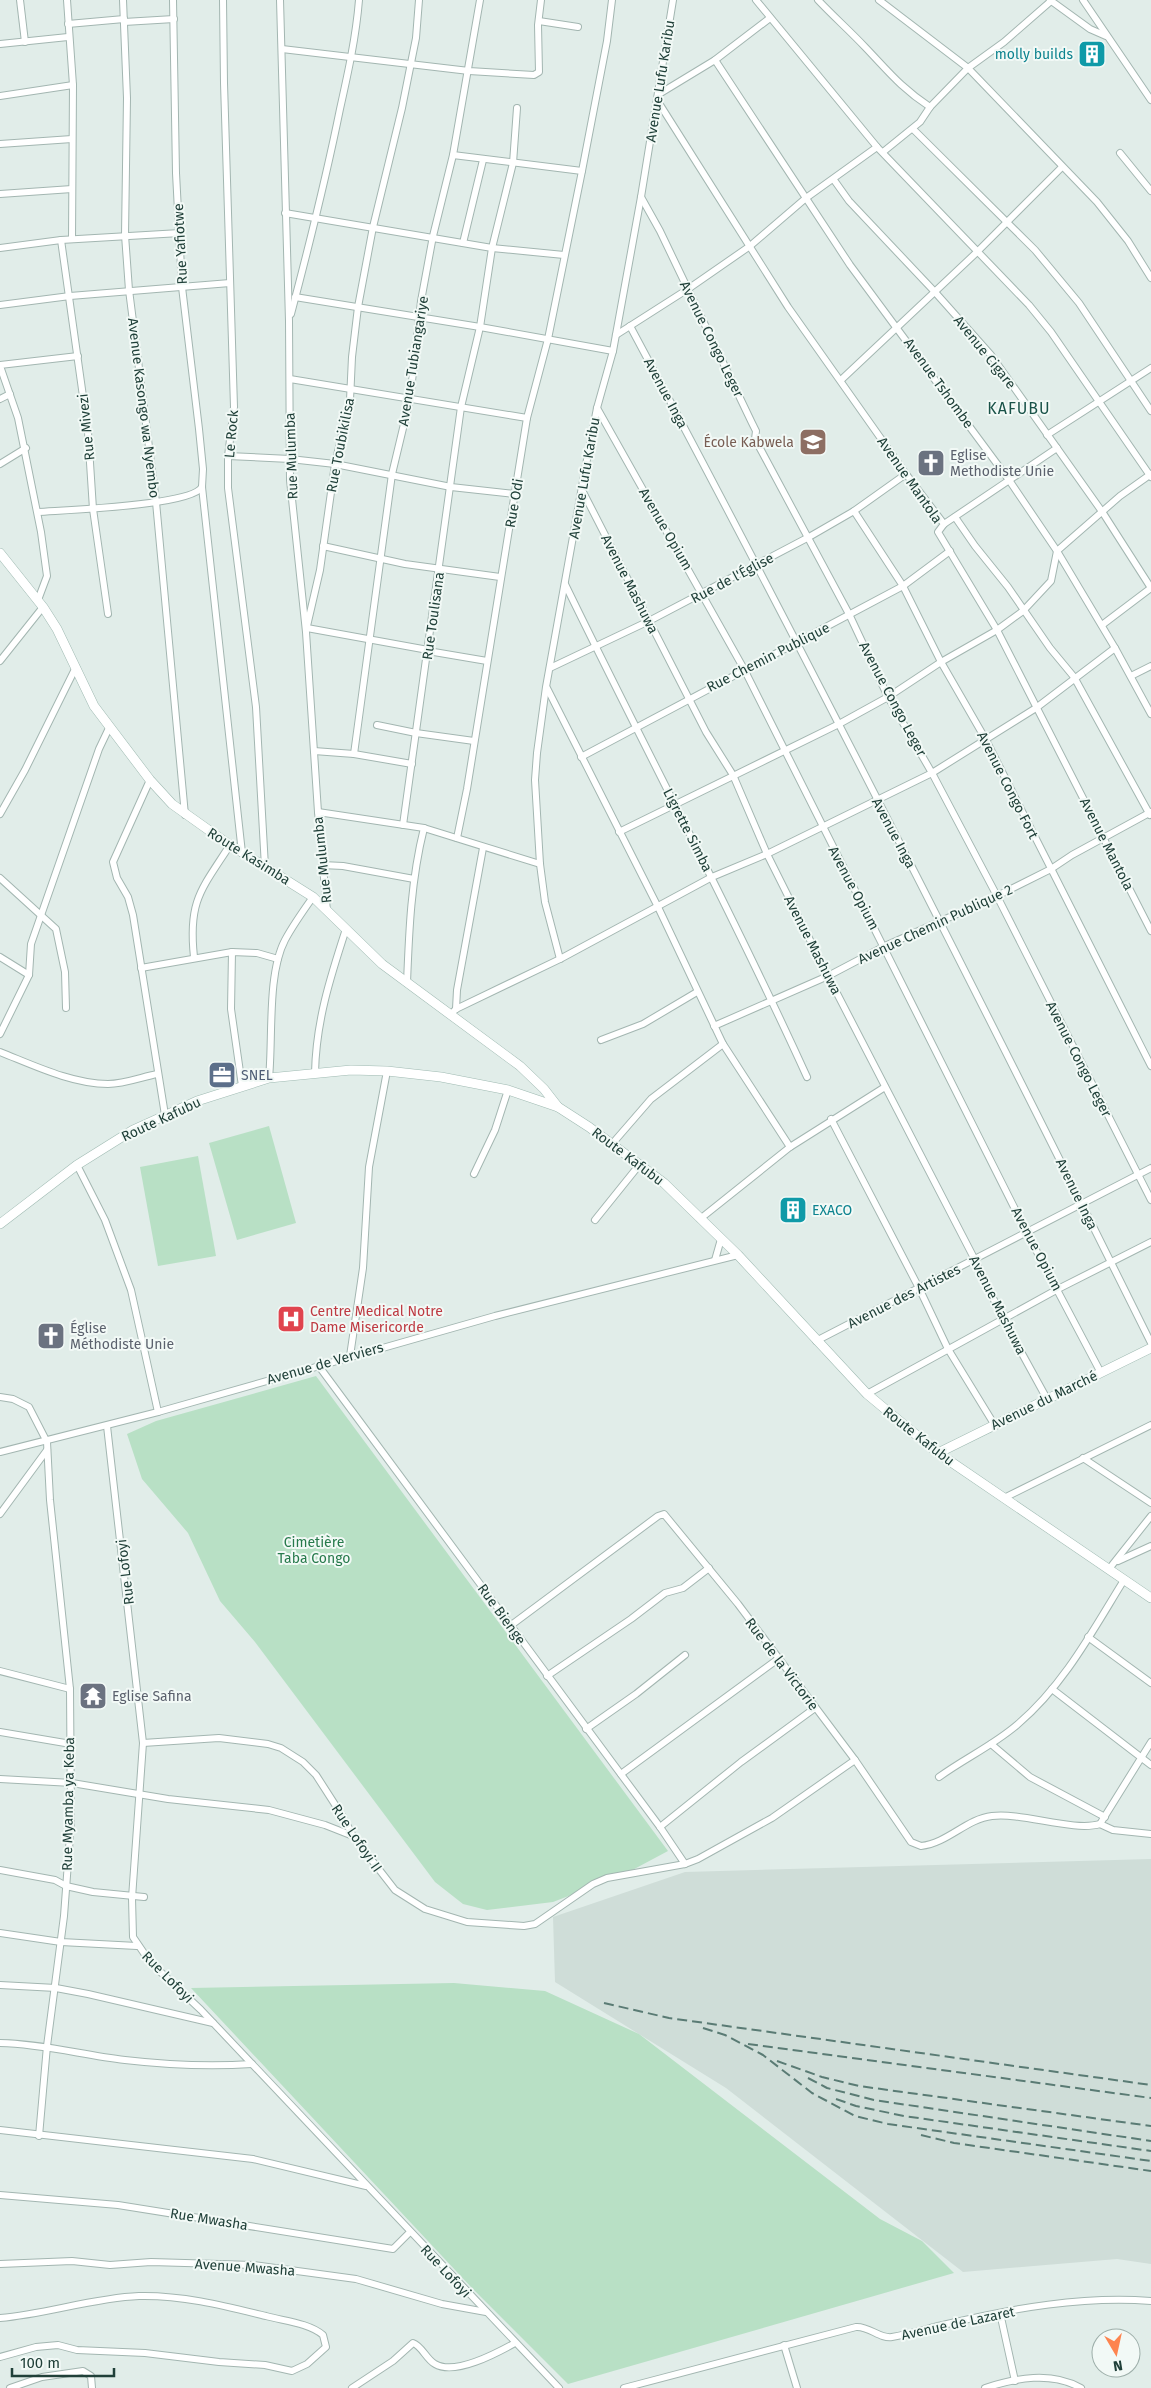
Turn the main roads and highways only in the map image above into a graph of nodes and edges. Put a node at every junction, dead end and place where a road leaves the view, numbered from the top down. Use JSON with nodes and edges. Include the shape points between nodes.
{"nodes":[{"id":1,"x":0,"y":554,"type":"edge"},
{"id":2,"x":558,"y":1107,"type":"junction"},
{"id":3,"x":0,"y":1224,"type":"edge"},
{"id":4,"x":1151,"y":1348,"type":"edge"},
{"id":5,"x":938,"y":1453,"type":"junction"},
{"id":6,"x":1151,"y":1598,"type":"edge"}],
"edges":[{"from":1,"to":2,"type":"main road","name":"Route Kasimba","via":[[57,629],[94,706],[109,728],[150,780],[185,815],[313,897],[382,964],[453,1011],[520,1066]]},
{"from":2,"to":3,"type":"main road","name":"Route Kafubu","via":[[508,1090],[386,1071],[350,1070],[269,1078],[197,1100],[133,1130],[77,1165]]},
{"from":2,"to":5,"type":"main road","name":"Route Kafubu","via":[[664,1182],[738,1255],[866,1394]]},
{"from":4,"to":5,"type":"main road","name":"Avenue du Marché"},
{"from":5,"to":6,"type":"main road","name":"Route Kafubu","via":[[1112,1565],[1124,1580]]}]}
